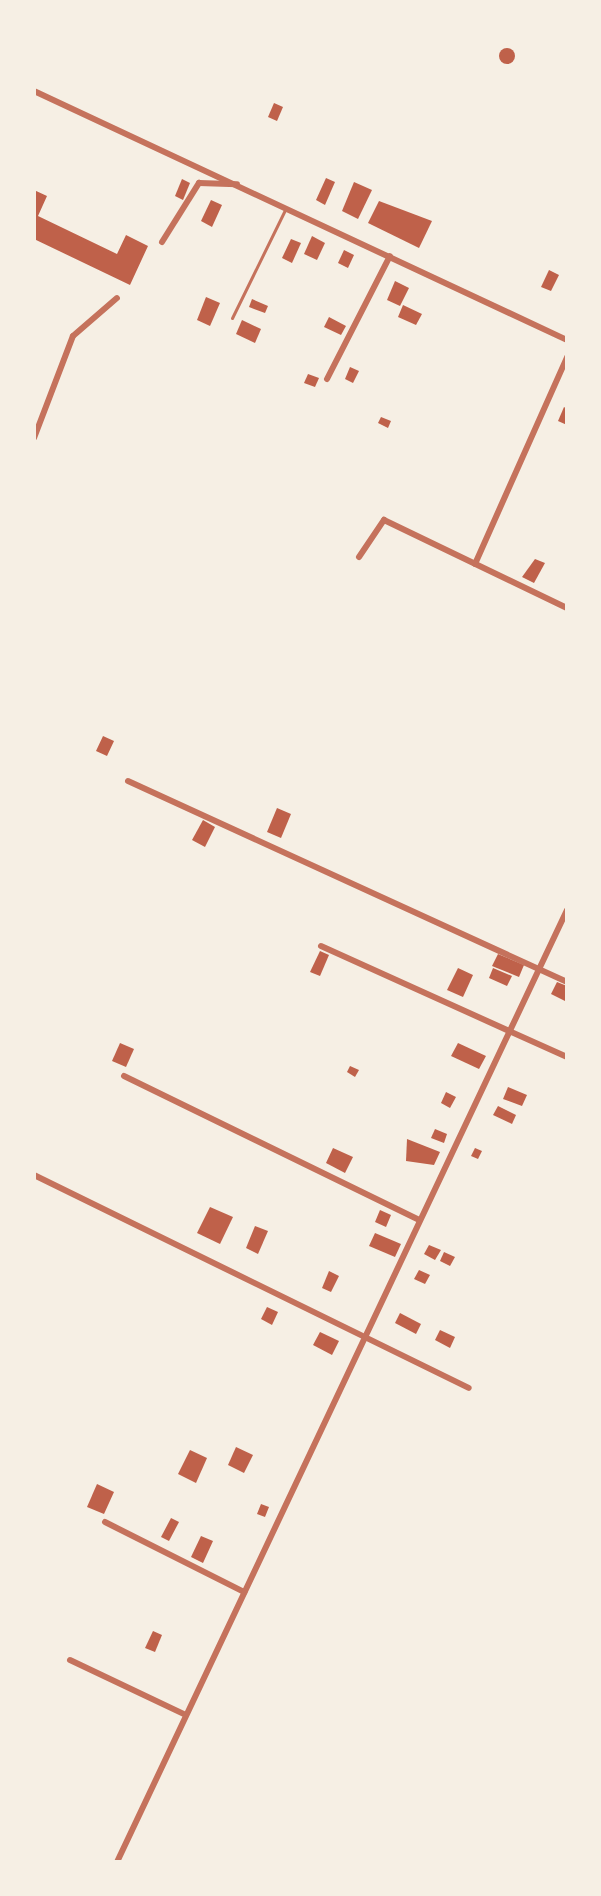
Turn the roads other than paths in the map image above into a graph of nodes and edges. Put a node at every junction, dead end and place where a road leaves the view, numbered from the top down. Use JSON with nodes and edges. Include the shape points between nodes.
{"nodes":[{"id":1,"x":34,"y":91,"type":"edge"},
{"id":2,"x":237,"y":184,"type":"junction"},
{"id":3,"x":287,"y":207,"type":"junction"},
{"id":4,"x":162,"y":242,"type":"dead end"},
{"id":5,"x":390,"y":256,"type":"junction"},
{"id":6,"x":117,"y":298,"type":"dead end"},
{"id":7,"x":232,"y":318,"type":"dead end"},
{"id":8,"x":567,"y":340,"type":"edge"},
{"id":9,"x":567,"y":357,"type":"edge"},
{"id":10,"x":327,"y":379,"type":"dead end"},
{"id":11,"x":34,"y":438,"type":"edge"},
{"id":12,"x":359,"y":557,"type":"dead end"},
{"id":13,"x":475,"y":564,"type":"junction"},
{"id":14,"x":567,"y":608,"type":"edge"},
{"id":15,"x":128,"y":781,"type":"dead end"},
{"id":16,"x":567,"y":910,"type":"edge"},
{"id":17,"x":321,"y":946,"type":"dead end"},
{"id":18,"x":542,"y":970,"type":"junction"},
{"id":19,"x":567,"y":982,"type":"edge"},
{"id":20,"x":510,"y":1032,"type":"junction"},
{"id":21,"x":567,"y":1057,"type":"edge"},
{"id":22,"x":124,"y":1076,"type":"dead end"},
{"id":23,"x":34,"y":1175,"type":"edge"},
{"id":24,"x":419,"y":1220,"type":"junction"},
{"id":25,"x":366,"y":1338,"type":"junction"},
{"id":26,"x":469,"y":1388,"type":"dead end"},
{"id":27,"x":105,"y":1522,"type":"dead end"},
{"id":28,"x":244,"y":1592,"type":"junction"},
{"id":29,"x":70,"y":1660,"type":"dead end"},
{"id":30,"x":186,"y":1715,"type":"junction"},
{"id":31,"x":117,"y":1862,"type":"edge"}],
"edges":[{"from":1,"to":2,"type":"street"},
{"from":2,"to":3,"type":"street"},
{"from":2,"to":4,"type":"street","via":[[199,183]]},
{"from":3,"to":5,"type":"street"},
{"from":3,"to":7,"type":"lane"},
{"from":5,"to":8,"type":"street"},
{"from":5,"to":10,"type":"street"},
{"from":6,"to":11,"type":"street","via":[[73,336]]},
{"from":9,"to":13,"type":"street"},
{"from":12,"to":13,"type":"street","via":[[384,520]]},
{"from":13,"to":14,"type":"street"},
{"from":15,"to":18,"type":"street"},
{"from":16,"to":18,"type":"street"},
{"from":17,"to":20,"type":"street"},
{"from":18,"to":19,"type":"street"},
{"from":18,"to":20,"type":"street"},
{"from":20,"to":21,"type":"street"},
{"from":20,"to":24,"type":"street"},
{"from":22,"to":24,"type":"street"},
{"from":23,"to":25,"type":"street"},
{"from":24,"to":25,"type":"street"},
{"from":25,"to":26,"type":"street"},
{"from":25,"to":28,"type":"street"},
{"from":27,"to":28,"type":"street"},
{"from":28,"to":30,"type":"street"},
{"from":29,"to":30,"type":"street"},
{"from":30,"to":31,"type":"street"}]}
